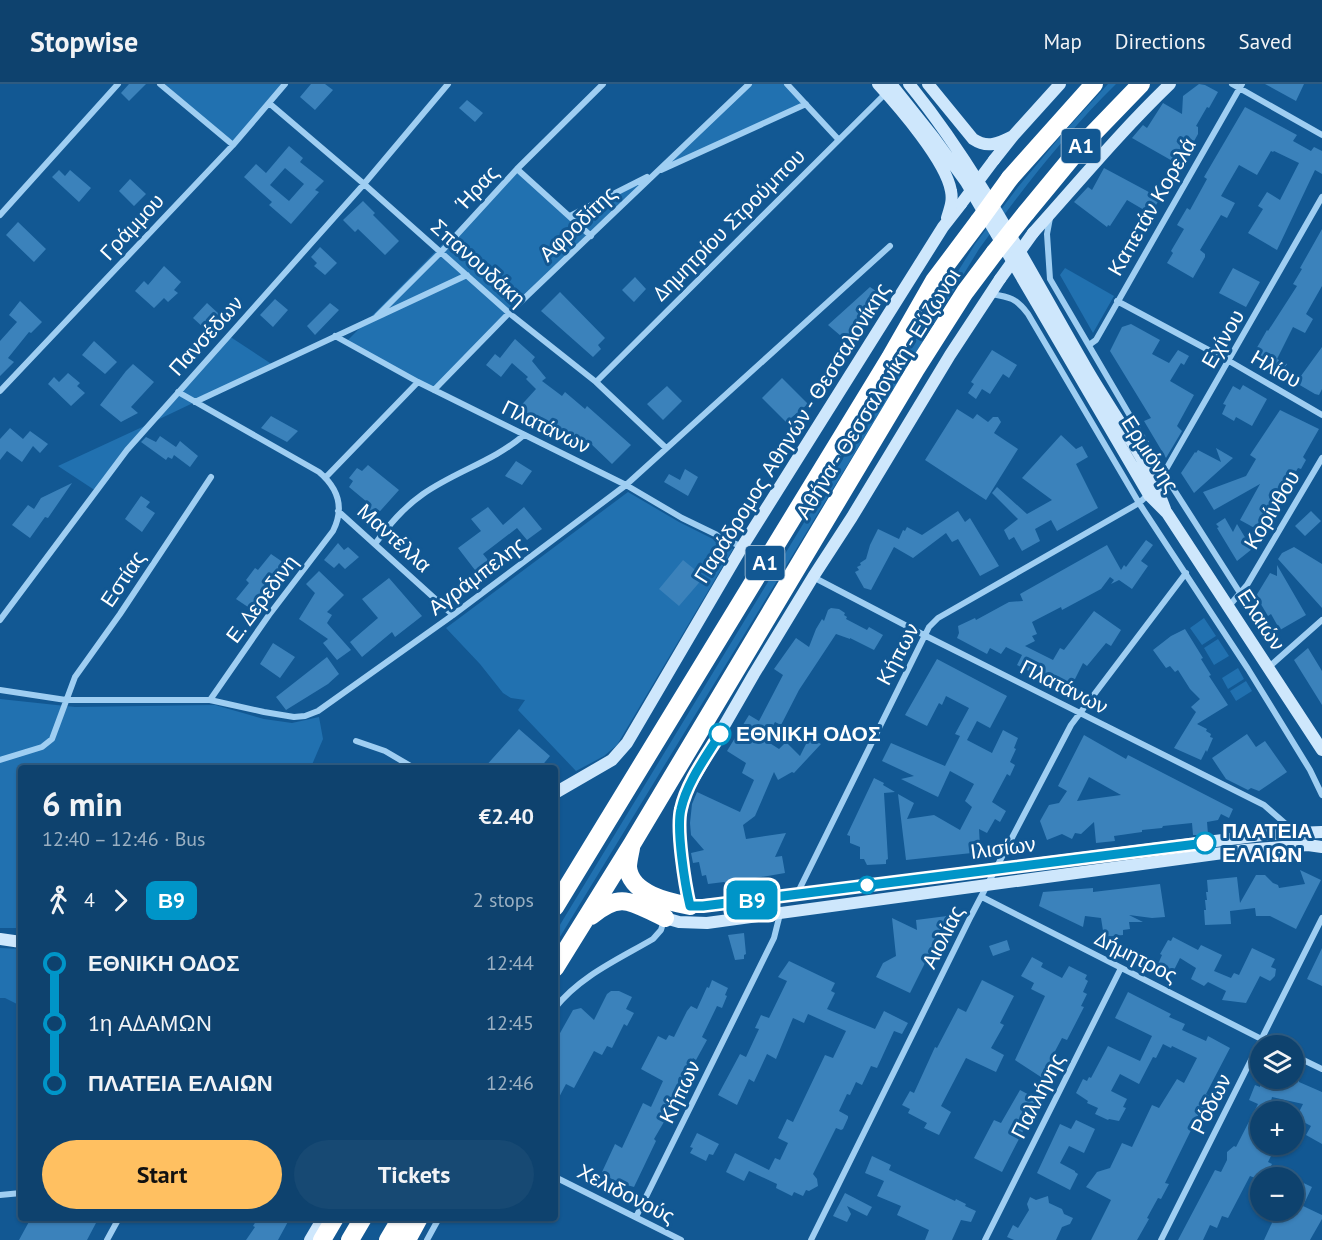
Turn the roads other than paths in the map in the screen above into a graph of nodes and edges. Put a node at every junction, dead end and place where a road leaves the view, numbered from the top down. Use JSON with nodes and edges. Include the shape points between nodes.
{"nodes":[{"id":1,"x":118,"y":84,"type":"edge"},
{"id":2,"x":160,"y":84,"type":"edge"},
{"id":3,"x":285,"y":84,"type":"edge"},
{"id":4,"x":448,"y":84,"type":"edge"},
{"id":5,"x":603,"y":84,"type":"edge"},
{"id":6,"x":748,"y":84,"type":"edge"},
{"id":7,"x":787,"y":84,"type":"edge"},
{"id":8,"x":909,"y":84,"type":"edge"},
{"id":9,"x":928,"y":84,"type":"edge"},
{"id":10,"x":1060,"y":84,"type":"edge"},
{"id":11,"x":1094,"y":84,"type":"edge"},
{"id":12,"x":1141,"y":84,"type":"edge"},
{"id":13,"x":1170,"y":84,"type":"edge"},
{"id":14,"x":1232,"y":84,"type":"edge"},
{"id":15,"x":1241,"y":86,"type":"edge"},
{"id":16,"x":885,"y":87,"type":"edge"},
{"id":17,"x":269,"y":103,"type":"junction"},
{"id":18,"x":806,"y":104,"type":"junction"},
{"id":19,"x":1322,"y":135,"type":"edge"},
{"id":20,"x":1013,"y":136,"type":"junction"},
{"id":21,"x":838,"y":139,"type":"junction"},
{"id":22,"x":233,"y":145,"type":"junction"},
{"id":23,"x":517,"y":169,"type":"junction"},
{"id":24,"x":653,"y":174,"type":"junction"},
{"id":25,"x":364,"y":184,"type":"junction"},
{"id":26,"x":1322,"y":197,"type":"edge"},
{"id":27,"x":1050,"y":213,"type":"junction"},
{"id":28,"x":0,"y":215,"type":"edge"},
{"id":29,"x":570,"y":216,"type":"junction"},
{"id":30,"x":943,"y":227,"type":"junction"},
{"id":31,"x":591,"y":236,"type":"junction"},
{"id":32,"x":890,"y":246,"type":"dead end"},
{"id":33,"x":441,"y":252,"type":"junction"},
{"id":34,"x":467,"y":275,"type":"junction"},
{"id":35,"x":990,"y":294,"type":"junction"},
{"id":36,"x":1117,"y":301,"type":"junction"},
{"id":37,"x":509,"y":313,"type":"junction"},
{"id":38,"x":377,"y":316,"type":"junction"},
{"id":39,"x":335,"y":336,"type":"junction"},
{"id":40,"x":1089,"y":345,"type":"junction"},
{"id":41,"x":1229,"y":361,"type":"junction"},
{"id":42,"x":418,"y":382,"type":"junction"},
{"id":43,"x":596,"y":382,"type":"junction"},
{"id":44,"x":434,"y":390,"type":"junction"},
{"id":45,"x":0,"y":391,"type":"edge"},
{"id":46,"x":178,"y":392,"type":"junction"},
{"id":47,"x":195,"y":402,"type":"junction"},
{"id":48,"x":1322,"y":415,"type":"edge"},
{"id":49,"x":524,"y":435,"type":"junction"},
{"id":50,"x":666,"y":448,"type":"junction"},
{"id":51,"x":1322,"y":458,"type":"edge"},
{"id":52,"x":1164,"y":474,"type":"junction"},
{"id":53,"x":211,"y":477,"type":"dead end"},
{"id":54,"x":326,"y":477,"type":"junction"},
{"id":55,"x":626,"y":485,"type":"junction"},
{"id":56,"x":1148,"y":494,"type":"junction"},
{"id":57,"x":1167,"y":513,"type":"joint"},
{"id":58,"x":338,"y":514,"type":"junction"},
{"id":59,"x":375,"y":544,"type":"junction"},
{"id":60,"x":742,"y":547,"type":"junction"},
{"id":61,"x":1186,"y":573,"type":"junction"},
{"id":62,"x":813,"y":577,"type":"junction"},
{"id":63,"x":1240,"y":593,"type":"junction"},
{"id":64,"x":1228,"y":606,"type":"junction"},
{"id":65,"x":453,"y":615,"type":"junction"},
{"id":66,"x":0,"y":620,"type":"edge"},
{"id":67,"x":1322,"y":620,"type":"edge"},
{"id":68,"x":924,"y":635,"type":"junction"},
{"id":69,"x":1269,"y":667,"type":"junction"},
{"id":70,"x":0,"y":690,"type":"edge"},
{"id":71,"x":66,"y":700,"type":"junction"},
{"id":72,"x":210,"y":700,"type":"junction"},
{"id":73,"x":1079,"y":713,"type":"junction"},
{"id":74,"x":357,"y":741,"type":"dead end"},
{"id":75,"x":1322,"y":750,"type":"edge"},
{"id":76,"x":0,"y":760,"type":"edge"},
{"id":77,"x":409,"y":765,"type":"edge"},
{"id":78,"x":558,"y":791,"type":"edge"},
{"id":79,"x":1322,"y":795,"type":"edge"},
{"id":80,"x":1295,"y":832,"type":"junction"},
{"id":81,"x":1322,"y":832,"type":"edge"},
{"id":82,"x":632,"y":844,"type":"junction"},
{"id":83,"x":1322,"y":847,"type":"edge"},
{"id":84,"x":997,"y":869,"type":"junction"},
{"id":85,"x":989,"y":884,"type":"junction"},
{"id":86,"x":797,"y":894,"type":"junction"},
{"id":87,"x":982,"y":897,"type":"junction"},
{"id":88,"x":558,"y":902,"type":"edge"},
{"id":89,"x":690,"y":906,"type":"junction"},
{"id":90,"x":780,"y":914,"type":"junction"},
{"id":91,"x":665,"y":918,"type":"junction"},
{"id":92,"x":1322,"y":918,"type":"edge"},
{"id":93,"x":581,"y":925,"type":"junction"},
{"id":94,"x":0,"y":939,"type":"edge"},
{"id":95,"x":18,"y":942,"type":"edge"},
{"id":96,"x":558,"y":963,"type":"edge"},
{"id":97,"x":1121,"y":968,"type":"junction"},
{"id":98,"x":558,"y":1004,"type":"edge"},
{"id":99,"x":1254,"y":1035,"type":"edge"},
{"id":100,"x":1264,"y":1035,"type":"edge"},
{"id":101,"x":1304,"y":1060,"type":"edge"},
{"id":102,"x":1250,"y":1063,"type":"edge"},
{"id":103,"x":1322,"y":1069,"type":"edge"},
{"id":104,"x":558,"y":1178,"type":"edge"},
{"id":105,"x":18,"y":1193,"type":"edge"},
{"id":106,"x":0,"y":1196,"type":"edge"},
{"id":107,"x":636,"y":1217,"type":"junction"},
{"id":108,"x":117,"y":1221,"type":"edge"},
{"id":109,"x":321,"y":1221,"type":"edge"},
{"id":110,"x":333,"y":1221,"type":"edge"},
{"id":111,"x":361,"y":1221,"type":"edge"},
{"id":112,"x":399,"y":1221,"type":"edge"},
{"id":113,"x":417,"y":1221,"type":"edge"},
{"id":114,"x":437,"y":1221,"type":"edge"},
{"id":115,"x":107,"y":1240,"type":"edge"},
{"id":116,"x":310,"y":1240,"type":"edge"},
{"id":117,"x":322,"y":1240,"type":"edge"},
{"id":118,"x":350,"y":1240,"type":"edge"},
{"id":119,"x":388,"y":1240,"type":"edge"},
{"id":120,"x":407,"y":1240,"type":"edge"},
{"id":121,"x":427,"y":1240,"type":"edge"},
{"id":122,"x":681,"y":1240,"type":"edge"},
{"id":123,"x":811,"y":1240,"type":"edge"},
{"id":124,"x":985,"y":1240,"type":"edge"},
{"id":125,"x":1161,"y":1240,"type":"edge"}],
"edges":[{"from":1,"to":28,"type":"street"},
{"from":2,"to":22,"type":"street"},
{"from":3,"to":17,"type":"street","name":"Γράμμου"},
{"from":4,"to":25,"type":"street","name":"Πανσέδων"},
{"from":5,"to":23,"type":"street","name":"Ήρας"},
{"from":6,"to":24,"type":"street","name":"Αφροδίτης"},
{"from":7,"to":18,"type":"street"},
{"from":8,"to":56,"type":"main road","name":"Ερμιόνης","via":[[974,172],[1086,368]]},
{"from":9,"to":20,"type":"main road","via":[[980,144],[993,145]]},
{"from":10,"to":20,"type":"main road","name":"Παράδρομος Αθηνών - Θεσσαλονίκης"},
{"from":11,"to":88,"type":"highway","name":"Αθήνα - Θεσσαλονίκη - Εύζωνοι","number":"Α1","bridge":true,"via":[[1010,178],[934,281]]},
{"from":12,"to":82,"type":"highway","name":"Αθήνα - Θεσσαλονίκη - Εύζωνοι","number":"Α1","bridge":true,"via":[[1083,144],[964,292]]},
{"from":13,"to":27,"type":"main road"},
{"from":14,"to":15,"type":"street"},
{"from":15,"to":19,"type":"street"},
{"from":15,"to":36,"type":"street","name":"Καπετάν Κορελά"},
{"from":16,"to":21,"type":"street","name":"Δημητρίου Στρούμπου"},
{"from":16,"to":30,"type":"main road","via":[[949,183],[951,207]]},
{"from":16,"to":56,"type":"main road","name":"Ερμιόνης","via":[[934,138],[966,182]]},
{"from":17,"to":22,"type":"street","name":"Γράμμου"},
{"from":17,"to":25,"type":"street","name":"Σπανουδάκη"},
{"from":18,"to":21,"type":"street"},
{"from":18,"to":24,"type":"street"},
{"from":20,"to":30,"type":"main road","name":"Παράδρομος Αθηνών - Θεσσαλονίκης","bridge":true},
{"from":21,"to":43,"type":"street","name":"Δημητρίου Στρούμπου"},
{"from":22,"to":45,"type":"street","name":"Γράμμου"},
{"from":23,"to":29,"type":"street"},
{"from":23,"to":33,"type":"street","name":"Ήρας"},
{"from":24,"to":29,"type":"street"},
{"from":24,"to":31,"type":"street","name":"Αφροδίτης"},
{"from":25,"to":33,"type":"street","name":"Σπανουδάκη"},
{"from":25,"to":46,"type":"street","name":"Πανσέδων"},
{"from":26,"to":41,"type":"street","name":"Εχίνου"},
{"from":27,"to":35,"type":"main road","bridge":true},
{"from":27,"to":40,"type":"street","name":"Ερμιόνης","via":[[1050,279]]},
{"from":29,"to":31,"type":"street"},
{"from":30,"to":60,"type":"main road","name":"Παράδρομος Αθηνών - Θεσσαλονίκης"},
{"from":31,"to":37,"type":"street","name":"Αφροδίτης"},
{"from":32,"to":50,"type":"street","name":"Αγράμπελης"},
{"from":33,"to":34,"type":"street","name":"Σπανουδάκη"},
{"from":33,"to":38,"type":"street","name":"Ήρας"},
{"from":34,"to":37,"type":"street","name":"Σπανουδάκη"},
{"from":34,"to":38,"type":"street","name":"Ήρας"},
{"from":35,"to":56,"type":"street","name":"Ερμιόνης","via":[[1020,303]]},
{"from":35,"to":62,"type":"main road"},
{"from":36,"to":40,"type":"street","name":"Καπετάν Κορελά","via":[[1096,340]]},
{"from":36,"to":41,"type":"street","name":"Ηλίου"},
{"from":37,"to":43,"type":"street","name":"Σπανουδάκη"},
{"from":37,"to":44,"type":"street","name":"Αφροδίτης"},
{"from":38,"to":39,"type":"street","name":"Ήρας"},
{"from":39,"to":42,"type":"street","name":"Πλατάνων"},
{"from":39,"to":47,"type":"street","name":"Ήρας"},
{"from":40,"to":52,"type":"street","name":"Ερμιόνης"},
{"from":41,"to":48,"type":"street","name":"Ηλίου"},
{"from":41,"to":52,"type":"street","name":"Εχίνου"},
{"from":42,"to":44,"type":"street","name":"Πλατάνων"},
{"from":42,"to":54,"type":"street"},
{"from":43,"to":50,"type":"street","name":"Σπανουδάκη"},
{"from":44,"to":49,"type":"street","name":"Πλατάνων"},
{"from":46,"to":47,"type":"street"},
{"from":46,"to":66,"type":"street","name":"Πανσέδων","via":[[127,450]]},
{"from":47,"to":54,"type":"street"},
{"from":49,"to":55,"type":"street","name":"Πλατάνων"},
{"from":49,"to":59,"type":"street","via":[[509,448],[419,497],[392,521]]},
{"from":50,"to":55,"type":"street","name":"Αγράμπελης"},
{"from":51,"to":63,"type":"street","name":"Κορίνθου"},
{"from":52,"to":56,"type":"street","name":"Εχίνου"},
{"from":52,"to":63,"type":"street","name":"Ερμιόνης"},
{"from":53,"to":71,"type":"street","name":"Εστίας","via":[[84,661]]},
{"from":54,"to":58,"type":"street","via":[[336,492]]},
{"from":55,"to":60,"type":"street","name":"Πλατάνων"},
{"from":55,"to":65,"type":"street","name":"Αγράμπελης"},
{"from":56,"to":57,"type":"main road","name":"Ερμιόνης"},
{"from":56,"to":61,"type":"street","name":"Ερμιόνης"},
{"from":56,"to":68,"type":"street","name":"Κήπων","via":[[938,618]]},
{"from":57,"to":64,"type":"main road","name":"Ελαιών"},
{"from":58,"to":59,"type":"street","name":"Μαντέλλα"},
{"from":58,"to":72,"type":"street","name":"Ε. Δερεδινη","via":[[325,542]]},
{"from":59,"to":65,"type":"street","name":"Μαντέλλα"},
{"from":60,"to":78,"type":"main road","name":"Παράδρομος Αθηνών - Θεσσαλονίκης","via":[[619,754]]},
{"from":61,"to":73,"type":"street","name":"Αιολίας"},
{"from":61,"to":79,"type":"street","name":"Ελαιών","via":[[1282,723]]},
{"from":62,"to":68,"type":"street","name":"Πλατάνων"},
{"from":62,"to":89,"type":"main road","via":[[687,790],[679,822]]},
{"from":63,"to":64,"type":"street","name":"Κορίνθου"},
{"from":64,"to":69,"type":"main road","name":"Ελαιών"},
{"from":65,"to":72,"type":"street","name":"Αγράμπελης","via":[[333,702],[305,716]]},
{"from":67,"to":69,"type":"street"},
{"from":68,"to":73,"type":"street","name":"Πλατάνων"},
{"from":68,"to":86,"type":"street","name":"Κήπων"},
{"from":69,"to":75,"type":"main road","name":"Ελαιών"},
{"from":70,"to":71,"type":"street","name":"Αγράμπελης"},
{"from":71,"to":72,"type":"street","name":"Αγράμπελης"},
{"from":71,"to":76,"type":"street","name":"Εστίας","via":[[48,744]]},
{"from":73,"to":80,"type":"street","name":"Πλατάνων","via":[[1264,805]]},
{"from":73,"to":84,"type":"street","name":"Αιολίας"},
{"from":74,"to":77,"type":"street"},
{"from":80,"to":81,"type":"main road","name":"Ιλισίων"},
{"from":80,"to":84,"type":"main road","name":"Ιλισίων"},
{"from":82,"to":89,"type":"highway","via":[[628,867],[635,883],[663,900]]},
{"from":82,"to":93,"type":"highway","name":"Αθήνα - Θεσσαλονίκη - Εύζωνοι","number":"Α1"},
{"from":83,"to":85,"type":"main road","name":"Ιλισίων","via":[[1245,850]]},
{"from":84,"to":85,"type":"street","name":"Αιολίας"},
{"from":84,"to":86,"type":"main road","name":"Ιλισίων"},
{"from":85,"to":87,"type":"street","name":"Αιολίας"},
{"from":85,"to":90,"type":"main road","name":"Ιλισίων"},
{"from":86,"to":89,"type":"main road","name":"Ιλισίων"},
{"from":87,"to":97,"type":"street","name":"Δήμητρος"},
{"from":87,"to":123,"type":"street","name":"Αιολίας"},
{"from":90,"to":91,"type":"main road","name":"Ιλισίων","via":[[707,923]]},
{"from":90,"to":107,"type":"street","name":"Κήπων","via":[[774,938]]},
{"from":91,"to":93,"type":"highway","via":[[618,901],[604,906]]},
{"from":91,"to":98,"type":"street","via":[[653,939],[581,982]]},
{"from":92,"to":100,"type":"street","name":"Ρόδων"},
{"from":93,"to":96,"type":"highway","name":"Αθήνα - Θεσσαλονίκη - Εύζωνοι","number":"Α1"},
{"from":94,"to":95,"type":"main road"},
{"from":97,"to":99,"type":"street","name":"Δήμητρος"},
{"from":97,"to":124,"type":"street","name":"Παλλήνης"},
{"from":101,"to":103,"type":"street"},
{"from":102,"to":125,"type":"street","name":"Ρόδων"},
{"from":104,"to":107,"type":"street","name":"Χελιδονούς"},
{"from":105,"to":106,"type":"street"},
{"from":107,"to":122,"type":"street","name":"Χελιδονούς"},
{"from":108,"to":115,"type":"street"},
{"from":109,"to":116,"type":"main road"},
{"from":110,"to":117,"type":"highway"},
{"from":111,"to":118,"type":"highway"},
{"from":112,"to":119,"type":"highway"},
{"from":113,"to":120,"type":"highway"},
{"from":114,"to":121,"type":"street"}]}
